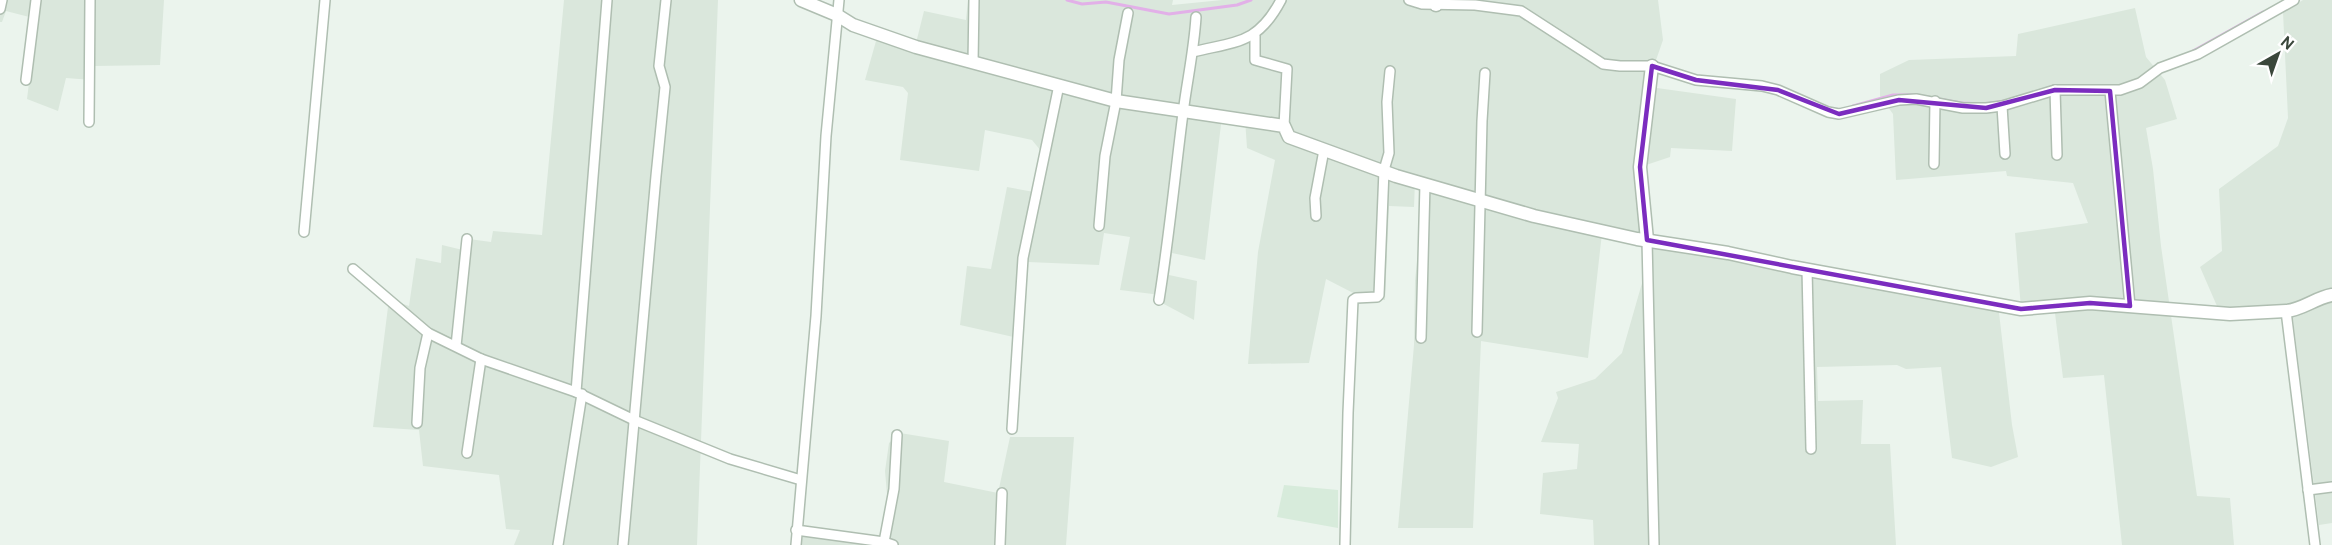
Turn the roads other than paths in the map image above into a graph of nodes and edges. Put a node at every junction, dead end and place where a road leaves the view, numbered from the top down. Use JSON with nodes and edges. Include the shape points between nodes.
{"nodes":[{"id":1,"x":2,"y":0,"type":"edge"},
{"id":2,"x":36,"y":0,"type":"edge"},
{"id":3,"x":90,"y":0,"type":"edge"},
{"id":4,"x":325,"y":0,"type":"edge"},
{"id":5,"x":607,"y":0,"type":"edge"},
{"id":6,"x":666,"y":0,"type":"edge"},
{"id":7,"x":801,"y":0,"type":"edge"},
{"id":8,"x":839,"y":0,"type":"edge"},
{"id":9,"x":974,"y":0,"type":"edge"},
{"id":10,"x":1281,"y":0,"type":"edge"},
{"id":11,"x":1409,"y":0,"type":"edge"},
{"id":12,"x":2294,"y":0,"type":"edge"},
{"id":13,"x":1436,"y":3,"type":"edge"},
{"id":14,"x":0,"y":9,"type":"edge"},
{"id":15,"x":1128,"y":14,"type":"dead end"},
{"id":16,"x":837,"y":15,"type":"junction"},
{"id":17,"x":1196,"y":17,"type":"dead end"},
{"id":18,"x":1255,"y":36,"type":"junction"},
{"id":19,"x":1193,"y":52,"type":"junction"},
{"id":20,"x":973,"y":63,"type":"junction"},
{"id":21,"x":1652,"y":66,"type":"junction"},
{"id":22,"x":1390,"y":71,"type":"dead end"},
{"id":23,"x":1485,"y":73,"type":"dead end"},
{"id":24,"x":26,"y":80,"type":"dead end"},
{"id":25,"x":1059,"y":85,"type":"junction"},
{"id":26,"x":2055,"y":90,"type":"junction"},
{"id":27,"x":2110,"y":91,"type":"junction"},
{"id":28,"x":1116,"y":101,"type":"junction"},
{"id":29,"x":1935,"y":101,"type":"junction"},
{"id":30,"x":2002,"y":106,"type":"junction"},
{"id":31,"x":1183,"y":111,"type":"junction"},
{"id":32,"x":89,"y":122,"type":"dead end"},
{"id":33,"x":1284,"y":126,"type":"junction"},
{"id":34,"x":1324,"y":150,"type":"junction"},
{"id":35,"x":2005,"y":154,"type":"dead end"},
{"id":36,"x":2057,"y":155,"type":"dead end"},
{"id":37,"x":1934,"y":164,"type":"dead end"},
{"id":38,"x":1384,"y":170,"type":"junction"},
{"id":39,"x":1425,"y":184,"type":"junction"},
{"id":40,"x":1479,"y":199,"type":"junction"},
{"id":41,"x":1316,"y":216,"type":"dead end"},
{"id":42,"x":1099,"y":226,"type":"dead end"},
{"id":43,"x":304,"y":231,"type":"dead end"},
{"id":44,"x":467,"y":239,"type":"dead end"},
{"id":45,"x":1647,"y":240,"type":"junction"},
{"id":46,"x":353,"y":269,"type":"dead end"},
{"id":47,"x":1807,"y":269,"type":"junction"},
{"id":48,"x":2332,"y":296,"type":"edge"},
{"id":49,"x":1159,"y":300,"type":"dead end"},
{"id":50,"x":2130,"y":306,"type":"junction"},
{"id":51,"x":2286,"y":311,"type":"junction"},
{"id":52,"x":1477,"y":332,"type":"dead end"},
{"id":53,"x":428,"y":333,"type":"junction"},
{"id":54,"x":1421,"y":338,"type":"dead end"},
{"id":55,"x":456,"y":346,"type":"junction"},
{"id":56,"x":481,"y":359,"type":"junction"},
{"id":57,"x":579,"y":393,"type":"junction"},
{"id":58,"x":634,"y":420,"type":"junction"},
{"id":59,"x":417,"y":423,"type":"dead end"},
{"id":60,"x":1012,"y":429,"type":"dead end"},
{"id":61,"x":897,"y":435,"type":"dead end"},
{"id":62,"x":1811,"y":449,"type":"dead end"},
{"id":63,"x":467,"y":453,"type":"dead end"},
{"id":64,"x":801,"y":480,"type":"junction"},
{"id":65,"x":2332,"y":487,"type":"edge"},
{"id":66,"x":2308,"y":490,"type":"junction"},
{"id":67,"x":1002,"y":493,"type":"dead end"},
{"id":68,"x":796,"y":530,"type":"junction"},
{"id":69,"x":888,"y":543,"type":"edge"},
{"id":70,"x":558,"y":545,"type":"edge"},
{"id":71,"x":624,"y":545,"type":"edge"},
{"id":72,"x":796,"y":545,"type":"edge"},
{"id":73,"x":1000,"y":545,"type":"edge"},
{"id":74,"x":1345,"y":545,"type":"edge"},
{"id":75,"x":1654,"y":545,"type":"edge"},
{"id":76,"x":2315,"y":545,"type":"edge"}],
"edges":[{"from":1,"to":14,"type":"street"},
{"from":2,"to":24,"type":"street"},
{"from":3,"to":32,"type":"street"},
{"from":4,"to":43,"type":"street"},
{"from":5,"to":57,"type":"street"},
{"from":6,"to":58,"type":"street","via":[[659,66],[665,87]]},
{"from":7,"to":16,"type":"street"},
{"from":8,"to":16,"type":"street"},
{"from":9,"to":20,"type":"street"},
{"from":10,"to":18,"type":"street"},
{"from":11,"to":13,"type":"street"},
{"from":12,"to":27,"type":"street","via":[[2198,54],[2160,68],[2131,87]]},
{"from":13,"to":21,"type":"street","via":[[1521,11],[1603,64]]},
{"from":15,"to":28,"type":"street"},
{"from":16,"to":20,"type":"street","via":[[878,34]]},
{"from":16,"to":64,"type":"street"},
{"from":17,"to":19,"type":"street"},
{"from":18,"to":19,"type":"street"},
{"from":18,"to":33,"type":"street","via":[[1255,60],[1287,69]]},
{"from":19,"to":31,"type":"street"},
{"from":20,"to":25,"type":"street"},
{"from":21,"to":29,"type":"street","via":[[1696,80],[1778,90],[1839,114],[1888,101]]},
{"from":21,"to":45,"type":"street","via":[[1640,167]]},
{"from":22,"to":38,"type":"street","via":[[1389,153]]},
{"from":23,"to":40,"type":"street"},
{"from":25,"to":28,"type":"street"},
{"from":25,"to":60,"type":"street","via":[[1023,258]]},
{"from":26,"to":27,"type":"street"},
{"from":26,"to":30,"type":"street"},
{"from":26,"to":36,"type":"street"},
{"from":27,"to":50,"type":"street"},
{"from":28,"to":31,"type":"street"},
{"from":28,"to":42,"type":"street","via":[[1105,156]]},
{"from":29,"to":30,"type":"street","via":[[1963,108]]},
{"from":29,"to":37,"type":"street"},
{"from":30,"to":35,"type":"street"},
{"from":31,"to":33,"type":"street"},
{"from":31,"to":49,"type":"street"},
{"from":33,"to":34,"type":"street","via":[[1289,137]]},
{"from":34,"to":38,"type":"street"},
{"from":34,"to":41,"type":"street","via":[[1315,198]]},
{"from":38,"to":39,"type":"street"},
{"from":38,"to":74,"type":"street","via":[[1378,297],[1353,300]]},
{"from":39,"to":40,"type":"street"},
{"from":39,"to":54,"type":"street"},
{"from":40,"to":45,"type":"street","via":[[1534,216]]},
{"from":40,"to":52,"type":"street"},
{"from":44,"to":55,"type":"street"},
{"from":45,"to":47,"type":"street"},
{"from":45,"to":75,"type":"street"},
{"from":46,"to":53,"type":"street"},
{"from":47,"to":50,"type":"street","via":[[2021,309],[2090,303]]},
{"from":47,"to":62,"type":"street"},
{"from":48,"to":51,"type":"street","via":[[2319,297]]},
{"from":50,"to":51,"type":"street","via":[[2230,314]]},
{"from":51,"to":66,"type":"street"},
{"from":53,"to":55,"type":"street"},
{"from":53,"to":59,"type":"street","via":[[420,368]]},
{"from":55,"to":56,"type":"street"},
{"from":56,"to":57,"type":"street"},
{"from":56,"to":63,"type":"street"},
{"from":57,"to":58,"type":"street"},
{"from":57,"to":70,"type":"street"},
{"from":58,"to":64,"type":"street","via":[[730,459]]},
{"from":58,"to":71,"type":"street"},
{"from":61,"to":69,"type":"street"},
{"from":64,"to":68,"type":"street"},
{"from":65,"to":66,"type":"street"},
{"from":66,"to":76,"type":"street"},
{"from":67,"to":73,"type":"street"},
{"from":68,"to":69,"type":"street"},
{"from":68,"to":72,"type":"street"}]}
